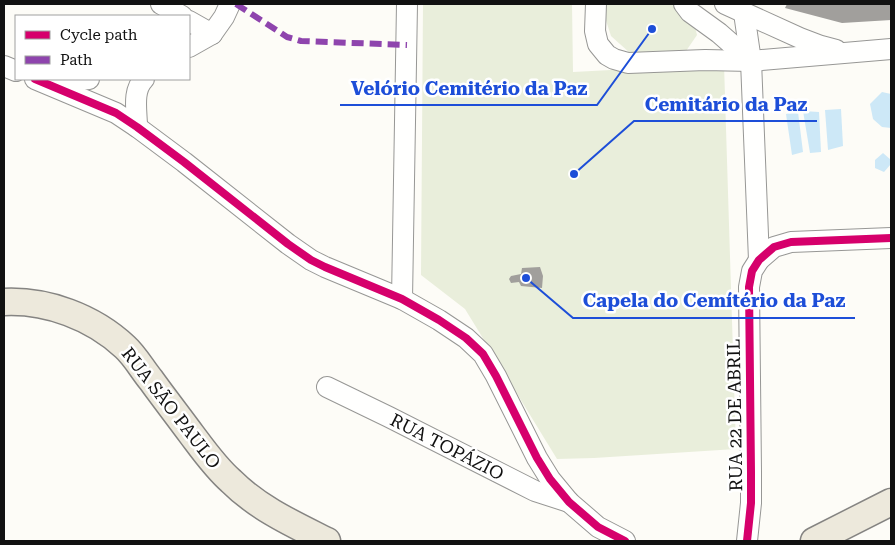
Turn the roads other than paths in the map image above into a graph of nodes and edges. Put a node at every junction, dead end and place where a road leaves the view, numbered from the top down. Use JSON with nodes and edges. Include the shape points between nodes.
{"nodes":[{"id":1,"x":161,"y":4,"type":"edge"},
{"id":2,"x":230,"y":4,"type":"edge"},
{"id":3,"x":407,"y":4,"type":"edge"},
{"id":4,"x":596,"y":4,"type":"edge"},
{"id":5,"x":684,"y":4,"type":"edge"},
{"id":6,"x":725,"y":4,"type":"edge"},
{"id":7,"x":744,"y":13,"type":"junction"},
{"id":8,"x":180,"y":15,"type":"edge"},
{"id":9,"x":190,"y":22,"type":"edge"},
{"id":10,"x":212,"y":34,"type":"junction"},
{"id":11,"x":190,"y":46,"type":"edge"},
{"id":12,"x":891,"y":49,"type":"edge"},
{"id":13,"x":845,"y":52,"type":"junction"},
{"id":14,"x":750,"y":61,"type":"junction"},
{"id":15,"x":64,"y":80,"type":"edge"},
{"id":16,"x":143,"y":80,"type":"edge"},
{"id":17,"x":40,"y":81,"type":"edge"},
{"id":18,"x":137,"y":127,"type":"junction"},
{"id":19,"x":891,"y":238,"type":"edge"},
{"id":20,"x":759,"y":260,"type":"junction"},
{"id":21,"x":402,"y":299,"type":"junction"},
{"id":22,"x":4,"y":302,"type":"edge"},
{"id":23,"x":327,"y":386,"type":"dead end"},
{"id":24,"x":569,"y":502,"type":"junction"},
{"id":25,"x":891,"y":502,"type":"edge"},
{"id":26,"x":744,"y":537,"type":"edge"},
{"id":27,"x":327,"y":541,"type":"edge"},
{"id":28,"x":625,"y":541,"type":"edge"},
{"id":29,"x":814,"y":541,"type":"edge"}],
"edges":[{"from":1,"to":8,"type":"street"},
{"from":2,"to":10,"type":"street"},
{"from":3,"to":21,"type":"street"},
{"from":4,"to":14,"type":"street","via":[[598,44],[606,55],[614,59],[628,64]]},
{"from":5,"to":14,"type":"street"},
{"from":6,"to":7,"type":"street"},
{"from":7,"to":13,"type":"street","via":[[800,38]]},
{"from":7,"to":14,"type":"street"},
{"from":9,"to":10,"type":"street"},
{"from":10,"to":11,"type":"street"},
{"from":12,"to":13,"type":"street"},
{"from":13,"to":14,"type":"street"},
{"from":14,"to":20,"type":"street"},
{"from":15,"to":17,"type":"street"},
{"from":16,"to":18,"type":"street","via":[[136,95]]},
{"from":17,"to":18,"type":"street","via":[[116,113]]},
{"from":18,"to":21,"type":"street","via":[[312,260]]},
{"from":19,"to":20,"type":"street","via":[[791,242],[774,247]]},
{"from":20,"to":26,"type":"street","name":"RUA 22 DE ABRIL","via":[[752,271],[749,287],[752,472],[751,503]]},
{"from":21,"to":24,"type":"street","via":[[466,338],[483,354],[537,458]]},
{"from":22,"to":27,"type":"main road","name":"RUA SÃO PAULO","via":[[20,301],[57,308],[88,320],[103,330],[126,348],[230,481],[273,513]]},
{"from":23,"to":24,"type":"street","name":"RUA TOPÁZIO","via":[[534,491]]},
{"from":24,"to":28,"type":"street","via":[[598,527]]},
{"from":25,"to":29,"type":"main road"}]}
